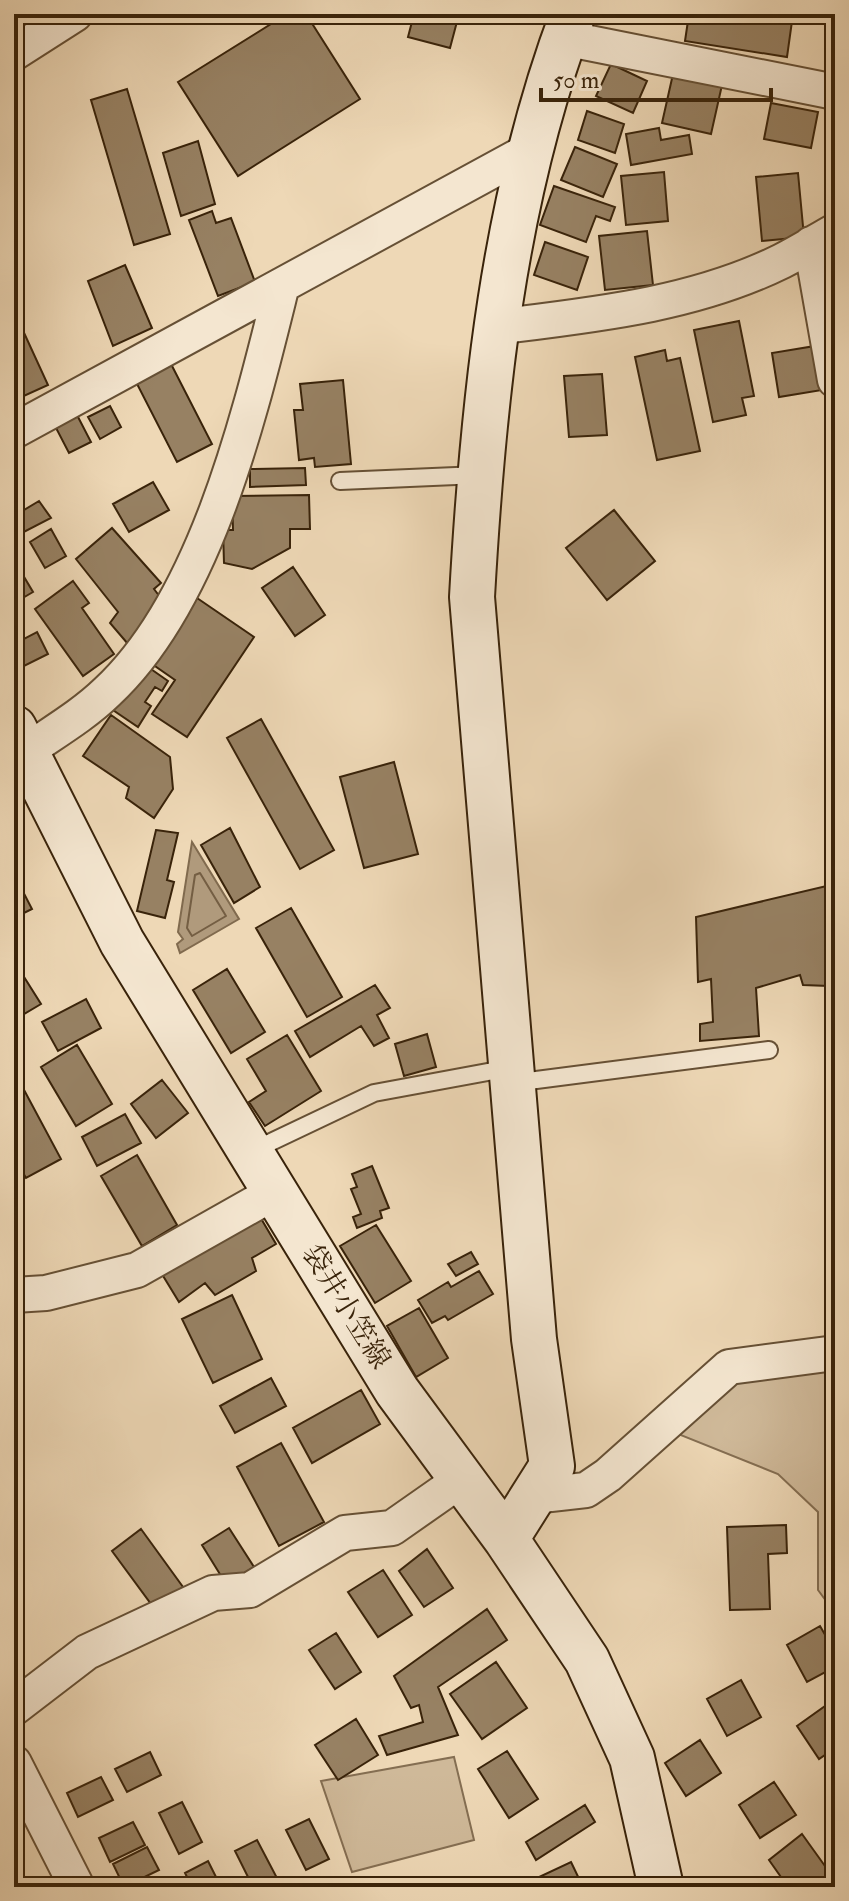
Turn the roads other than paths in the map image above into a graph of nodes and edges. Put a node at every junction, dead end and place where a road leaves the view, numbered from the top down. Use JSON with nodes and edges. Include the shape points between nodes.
{"nodes":[{"id":1,"x":75,"y":14,"type":"edge"},
{"id":2,"x":568,"y":26,"type":"edge"},
{"id":3,"x":14,"y":53,"type":"edge"},
{"id":4,"x":835,"y":92,"type":"edge"},
{"id":5,"x":532,"y":149,"type":"junction"},
{"id":6,"x":823,"y":238,"type":"edge"},
{"id":7,"x":282,"y":285,"type":"junction"},
{"id":8,"x":495,"y":327,"type":"junction"},
{"id":9,"x":835,"y":380,"type":"edge"},
{"id":10,"x":14,"y":431,"type":"edge"},
{"id":11,"x":480,"y":475,"type":"junction"},
{"id":12,"x":340,"y":481,"type":"dead end"},
{"id":13,"x":18,"y":747,"type":"edge"},
{"id":14,"x":769,"y":1050,"type":"dead end"},
{"id":15,"x":511,"y":1075,"type":"junction"},
{"id":16,"x":250,"y":1152,"type":"junction"},
{"id":17,"x":275,"y":1192,"type":"junction"},
{"id":18,"x":14,"y":1295,"type":"edge"},
{"id":19,"x":835,"y":1353,"type":"edge"},
{"id":20,"x":462,"y":1479,"type":"junction"},
{"id":21,"x":533,"y":1496,"type":"junction"},
{"id":22,"x":506,"y":1539,"type":"junction"},
{"id":23,"x":14,"y":1708,"type":"edge"},
{"id":24,"x":14,"y":1763,"type":"edge"},
{"id":25,"x":77,"y":1887,"type":"edge"},
{"id":26,"x":661,"y":1887,"type":"edge"}],
"edges":[{"from":1,"to":3,"type":"street"},
{"from":2,"to":4,"type":"street"},
{"from":2,"to":5,"type":"street"},
{"from":5,"to":7,"type":"street"},
{"from":5,"to":8,"type":"street"},
{"from":6,"to":8,"type":"street","via":[[780,262],[698,292],[622,311]]},
{"from":6,"to":9,"type":"street"},
{"from":7,"to":10,"type":"street"},
{"from":7,"to":13,"type":"street","via":[[244,434],[201,549],[148,647],[108,691]]},
{"from":8,"to":11,"type":"street"},
{"from":11,"to":12,"type":"lane"},
{"from":11,"to":15,"type":"street","via":[[472,597]]},
{"from":13,"to":16,"type":"street","name":"袋井小笠線","via":[[122,942]]},
{"from":14,"to":15,"type":"lane"},
{"from":15,"to":16,"type":"lane","via":[[374,1093]]},
{"from":15,"to":21,"type":"street","via":[[534,1339],[552,1466]]},
{"from":16,"to":17,"type":"street","name":"袋井小笠線"},
{"from":17,"to":18,"type":"street","via":[[137,1270],[46,1293]]},
{"from":17,"to":20,"type":"street","name":"袋井小笠線","via":[[397,1391]]},
{"from":19,"to":21,"type":"street","via":[[729,1367],[586,1490]]},
{"from":20,"to":22,"type":"street","name":"袋井小笠線"},
{"from":20,"to":23,"type":"street","via":[[392,1528],[345,1533],[250,1590],[213,1593],[87,1652]]},
{"from":21,"to":22,"type":"street"},
{"from":22,"to":26,"type":"street","name":"袋井小笠線","via":[[587,1660],[632,1758]]},
{"from":24,"to":25,"type":"street"}]}
